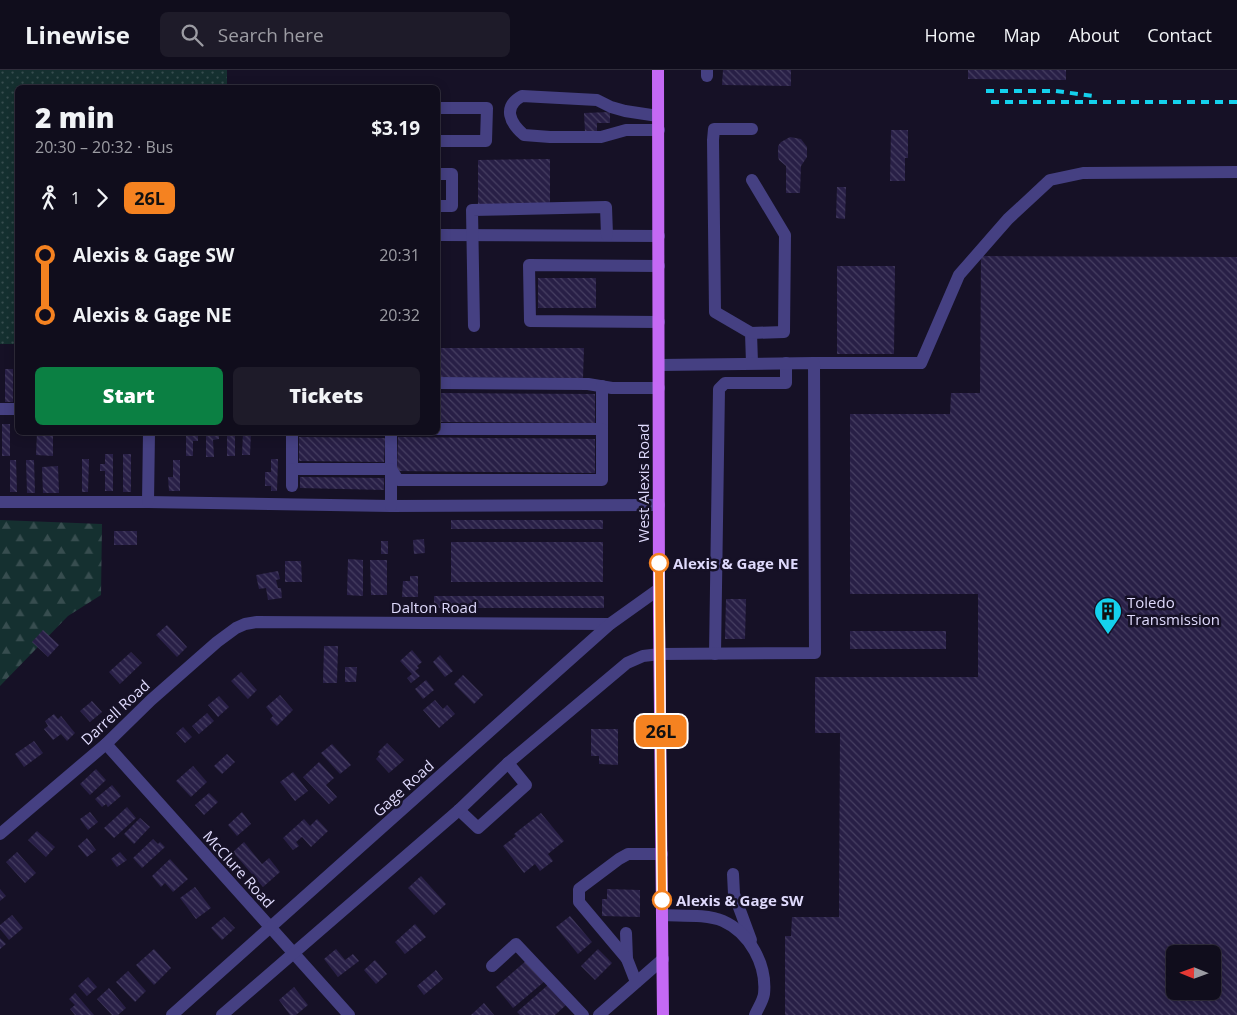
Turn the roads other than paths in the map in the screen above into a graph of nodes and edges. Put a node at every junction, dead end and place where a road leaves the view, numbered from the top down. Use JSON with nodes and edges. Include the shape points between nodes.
{"nodes":[{"id":1,"x":658,"y":70,"type":"edge"},
{"id":2,"x":440,"y":108,"type":"edge"},
{"id":3,"x":658,"y":116,"type":"junction"},
{"id":4,"x":752,"y":129,"type":"dead end"},
{"id":5,"x":659,"y":130,"type":"junction"},
{"id":6,"x":440,"y":141,"type":"edge"},
{"id":7,"x":1237,"y":172,"type":"edge"},
{"id":8,"x":440,"y":174,"type":"edge"},
{"id":9,"x":752,"y":180,"type":"dead end"},
{"id":10,"x":440,"y":206,"type":"edge"},
{"id":11,"x":440,"y":235,"type":"edge"},
{"id":12,"x":472,"y":235,"type":"junction"},
{"id":13,"x":607,"y":236,"type":"junction"},
{"id":14,"x":659,"y":236,"type":"junction"},
{"id":15,"x":659,"y":266,"type":"junction"},
{"id":16,"x":659,"y":322,"type":"junction"},
{"id":17,"x":474,"y":326,"type":"dead end"},
{"id":18,"x":751,"y":333,"type":"junction"},
{"id":19,"x":752,"y":363,"type":"junction"},
{"id":20,"x":786,"y":363,"type":"junction"},
{"id":21,"x":814,"y":363,"type":"junction"},
{"id":22,"x":659,"y":365,"type":"junction"},
{"id":23,"x":440,"y":383,"type":"edge"},
{"id":24,"x":602,"y":386,"type":"junction"},
{"id":25,"x":659,"y":388,"type":"junction"},
{"id":26,"x":0,"y":409,"type":"edge"},
{"id":27,"x":15,"y":409,"type":"edge"},
{"id":28,"x":440,"y":429,"type":"edge"},
{"id":29,"x":602,"y":429,"type":"junction"},
{"id":30,"x":149,"y":435,"type":"edge"},
{"id":31,"x":292,"y":435,"type":"edge"},
{"id":32,"x":391,"y":435,"type":"edge"},
{"id":33,"x":292,"y":469,"type":"junction"},
{"id":34,"x":391,"y":469,"type":"junction"},
{"id":35,"x":292,"y":486,"type":"dead end"},
{"id":36,"x":0,"y":502,"type":"edge"},
{"id":37,"x":148,"y":502,"type":"junction"},
{"id":38,"x":659,"y":505,"type":"junction"},
{"id":39,"x":391,"y":506,"type":"junction"},
{"id":40,"x":659,"y":589,"type":"junction"},
{"id":41,"x":257,"y":622,"type":"joint"},
{"id":42,"x":610,"y":624,"type":"junction"},
{"id":43,"x":660,"y":654,"type":"junction"},
{"id":44,"x":715,"y":654,"type":"junction"},
{"id":45,"x":106,"y":744,"type":"junction"},
{"id":46,"x":508,"y":763,"type":"junction"},
{"id":47,"x":459,"y":810,"type":"junction"},
{"id":48,"x":0,"y":834,"type":"edge"},
{"id":49,"x":662,"y":854,"type":"junction"},
{"id":50,"x":733,"y":874,"type":"dead end"},
{"id":51,"x":662,"y":915,"type":"junction"},
{"id":52,"x":270,"y":928,"type":"junction"},
{"id":53,"x":626,"y":933,"type":"dead end"},
{"id":54,"x":754,"y":949,"type":"junction"},
{"id":55,"x":293,"y":953,"type":"junction"},
{"id":56,"x":627,"y":959,"type":"junction"},
{"id":57,"x":662,"y":959,"type":"junction"},
{"id":58,"x":492,"y":966,"type":"dead end"},
{"id":59,"x":636,"y":982,"type":"junction"},
{"id":60,"x":172,"y":1015,"type":"edge"},
{"id":61,"x":222,"y":1015,"type":"edge"},
{"id":62,"x":348,"y":1015,"type":"edge"},
{"id":63,"x":583,"y":1015,"type":"edge"},
{"id":64,"x":599,"y":1015,"type":"edge"},
{"id":65,"x":663,"y":1015,"type":"edge"},
{"id":66,"x":756,"y":1015,"type":"edge"}],
"edges":[{"from":1,"to":3,"type":"main road","name":"West Alexis Road"},
{"from":2,"to":6,"type":"street","via":[[487,108],[486,141]]},
{"from":3,"to":5,"type":"main road","name":"West Alexis Road"},
{"from":3,"to":5,"type":"street","via":[[626,111],[597,100],[522,96],[515,100],[510,111],[510,120],[524,135],[601,137],[626,130]]},
{"from":4,"to":18,"type":"street","via":[[714,129],[713,140],[715,312]]},
{"from":5,"to":14,"type":"main road","name":"West Alexis Road"},
{"from":7,"to":21,"type":"street","via":[[1083,173],[1050,180],[1008,219],[959,275],[921,363]]},
{"from":8,"to":10,"type":"street","via":[[452,174],[452,206]]},
{"from":9,"to":18,"type":"street","via":[[785,235],[785,245],[784,332]]},
{"from":11,"to":12,"type":"street"},
{"from":12,"to":13,"type":"street"},
{"from":12,"to":13,"type":"street","via":[[472,210],[606,208]]},
{"from":12,"to":17,"type":"street"},
{"from":13,"to":14,"type":"street"},
{"from":14,"to":15,"type":"main road","name":"West Alexis Road"},
{"from":15,"to":16,"type":"main road","name":"West Alexis Road"},
{"from":15,"to":16,"type":"street","via":[[529,265],[530,321]]},
{"from":16,"to":22,"type":"main road","name":"West Alexis Road"},
{"from":18,"to":19,"type":"street"},
{"from":19,"to":20,"type":"street"},
{"from":19,"to":22,"type":"street"},
{"from":20,"to":21,"type":"street"},
{"from":20,"to":44,"type":"street","via":[[786,383],[725,383],[719,389]]},
{"from":21,"to":44,"type":"street","via":[[815,653]]},
{"from":22,"to":25,"type":"main road","name":"West Alexis Road"},
{"from":23,"to":24,"type":"street"},
{"from":24,"to":25,"type":"street"},
{"from":24,"to":29,"type":"street"},
{"from":25,"to":38,"type":"main road","name":"West Alexis Road"},
{"from":26,"to":27,"type":"street"},
{"from":28,"to":29,"type":"street"},
{"from":29,"to":34,"type":"street","via":[[602,480],[398,480]]},
{"from":30,"to":37,"type":"street"},
{"from":31,"to":33,"type":"street"},
{"from":32,"to":34,"type":"street"},
{"from":33,"to":34,"type":"street"},
{"from":33,"to":35,"type":"street"},
{"from":34,"to":39,"type":"street"},
{"from":36,"to":37,"type":"street"},
{"from":37,"to":39,"type":"street"},
{"from":38,"to":39,"type":"street"},
{"from":38,"to":40,"type":"main road","name":"West Alexis Road"},
{"from":40,"to":42,"type":"street","name":"Gage Road"},
{"from":40,"to":43,"type":"main road","name":"West Alexis Road"},
{"from":41,"to":42,"type":"street","name":"Dalton Road"},
{"from":41,"to":45,"type":"street","name":"Darrell Road","via":[[236,628],[217,642]]},
{"from":42,"to":52,"type":"street","name":"Gage Road"},
{"from":43,"to":44,"type":"street"},
{"from":43,"to":46,"type":"street","via":[[643,656],[627,663]]},
{"from":43,"to":49,"type":"main road","name":"West Alexis Road"},
{"from":45,"to":48,"type":"street","name":"Darrell Road"},
{"from":45,"to":52,"type":"street","name":"McClure Road"},
{"from":46,"to":47,"type":"street"},
{"from":46,"to":47,"type":"street","via":[[526,785],[478,828]]},
{"from":47,"to":55,"type":"street"},
{"from":49,"to":51,"type":"main road","name":"West Alexis Road"},
{"from":49,"to":56,"type":"street","via":[[628,854],[579,889],[579,902]]},
{"from":50,"to":54,"type":"street","via":[[734,894]]},
{"from":51,"to":54,"type":"street","via":[[722,921],[741,933]]},
{"from":51,"to":57,"type":"main road","name":"West Alexis Road"},
{"from":52,"to":55,"type":"street","name":"McClure Road"},
{"from":52,"to":60,"type":"street","name":"Gage Road"},
{"from":53,"to":56,"type":"street"},
{"from":54,"to":66,"type":"street","via":[[764,978],[764,996]]},
{"from":55,"to":61,"type":"street"},
{"from":55,"to":62,"type":"street","name":"McClure Road"},
{"from":56,"to":59,"type":"street"},
{"from":57,"to":59,"type":"street"},
{"from":57,"to":65,"type":"main road","name":"West Alexis Road"},
{"from":58,"to":63,"type":"street","via":[[516,944]]},
{"from":59,"to":64,"type":"street"}]}
